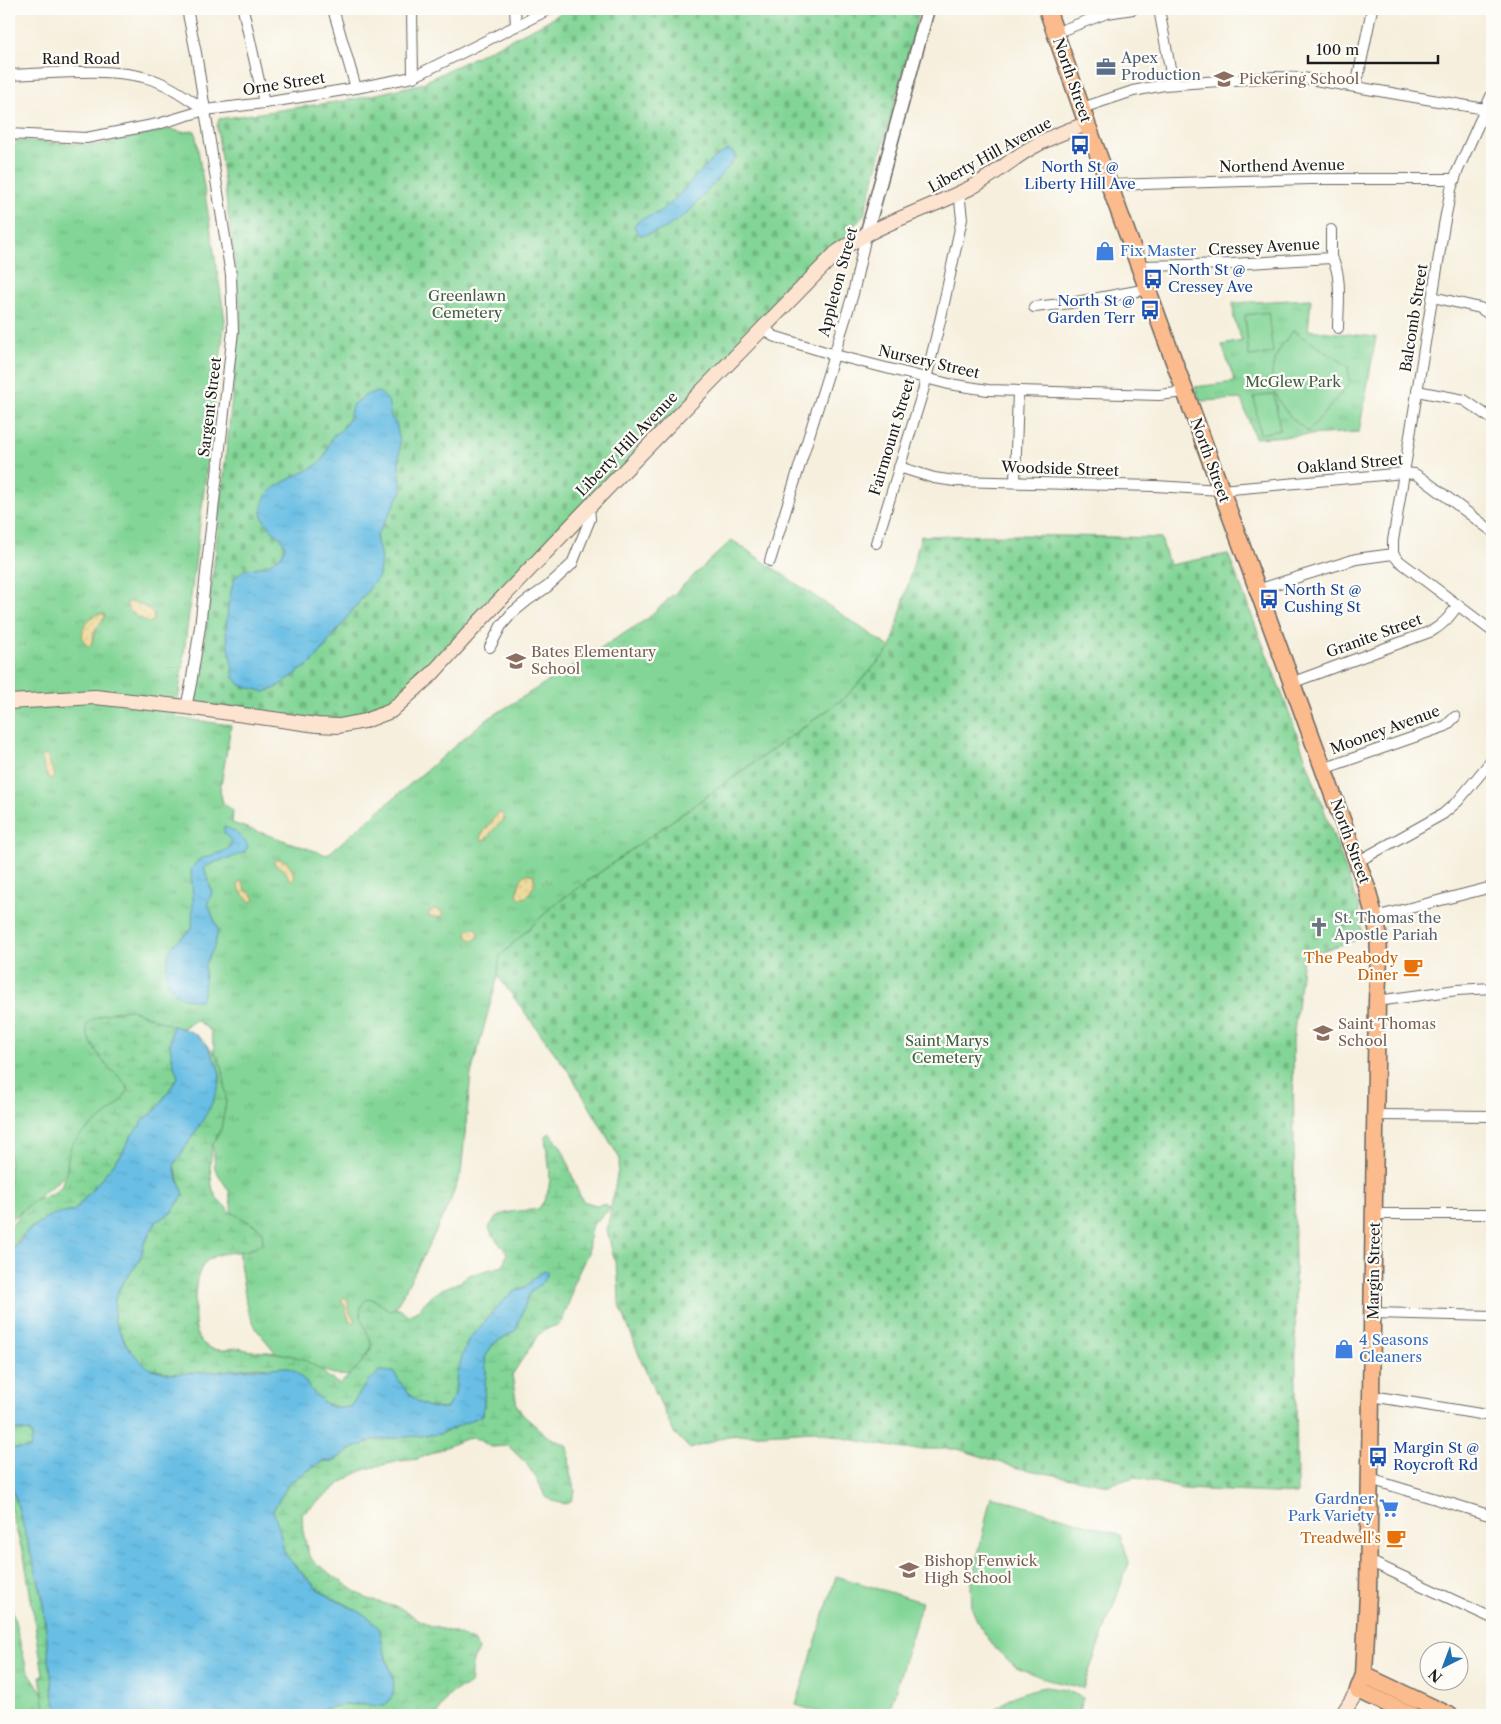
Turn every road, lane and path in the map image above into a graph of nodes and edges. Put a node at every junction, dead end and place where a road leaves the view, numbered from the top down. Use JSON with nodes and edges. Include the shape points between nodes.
{"nodes":[{"id":1,"x":186,"y":9,"type":"edge"},
{"id":2,"x":243,"y":9,"type":"edge"},
{"id":3,"x":334,"y":9,"type":"edge"},
{"id":4,"x":412,"y":9,"type":"edge"},
{"id":5,"x":514,"y":9,"type":"edge"},
{"id":6,"x":550,"y":9,"type":"edge"},
{"id":7,"x":928,"y":9,"type":"edge"},
{"id":8,"x":1047,"y":9,"type":"edge"},
{"id":9,"x":1133,"y":9,"type":"edge"},
{"id":10,"x":1159,"y":9,"type":"edge"},
{"id":11,"x":1372,"y":9,"type":"edge"},
{"id":12,"x":516,"y":26,"type":"junction"},
{"id":13,"x":1055,"y":32,"type":"junction"},
{"id":14,"x":9,"y":75,"type":"edge"},
{"id":15,"x":413,"y":77,"type":"junction"},
{"id":16,"x":1173,"y":84,"type":"junction"},
{"id":17,"x":1356,"y":87,"type":"junction"},
{"id":18,"x":356,"y":88,"type":"junction"},
{"id":19,"x":1492,"y":94,"type":"edge"},
{"id":20,"x":264,"y":103,"type":"junction"},
{"id":21,"x":1082,"y":108,"type":"junction"},
{"id":22,"x":1486,"y":109,"type":"junction"},
{"id":23,"x":205,"y":110,"type":"junction"},
{"id":24,"x":1087,"y":124,"type":"junction"},
{"id":25,"x":9,"y":134,"type":"edge"},
{"id":26,"x":1455,"y":179,"type":"junction"},
{"id":27,"x":1110,"y":185,"type":"junction"},
{"id":28,"x":960,"y":192,"type":"junction"},
{"id":29,"x":1331,"y":230,"type":"dead end"},
{"id":30,"x":866,"y":236,"type":"junction"},
{"id":31,"x":1331,"y":258,"type":"junction"},
{"id":32,"x":1140,"y":266,"type":"junction"},
{"id":33,"x":1148,"y":289,"type":"junction"},
{"id":34,"x":1433,"y":297,"type":"junction"},
{"id":35,"x":1034,"y":307,"type":"dead end"},
{"id":36,"x":1492,"y":316,"type":"edge"},
{"id":37,"x":764,"y":327,"type":"junction"},
{"id":38,"x":1338,"y":328,"type":"dead end"},
{"id":39,"x":835,"y":355,"type":"junction"},
{"id":40,"x":926,"y":377,"type":"junction"},
{"id":41,"x":1018,"y":391,"type":"junction"},
{"id":42,"x":1417,"y":391,"type":"junction"},
{"id":43,"x":1185,"y":392,"type":"junction"},
{"id":44,"x":1492,"y":419,"type":"edge"},
{"id":45,"x":899,"y":467,"type":"junction"},
{"id":46,"x":1404,"y":473,"type":"junction"},
{"id":47,"x":1015,"y":482,"type":"junction"},
{"id":48,"x":1221,"y":490,"type":"junction"},
{"id":49,"x":589,"y":507,"type":"junction"},
{"id":50,"x":1492,"y":531,"type":"edge"},
{"id":51,"x":876,"y":543,"type":"dead end"},
{"id":52,"x":1393,"y":554,"type":"junction"},
{"id":53,"x":770,"y":561,"type":"dead end"},
{"id":54,"x":1257,"y":590,"type":"junction"},
{"id":55,"x":1458,"y":605,"type":"junction"},
{"id":56,"x":1492,"y":631,"type":"edge"},
{"id":57,"x":490,"y":647,"type":"dead end"},
{"id":58,"x":1292,"y":683,"type":"junction"},
{"id":59,"x":9,"y":702,"type":"edge"},
{"id":60,"x":186,"y":707,"type":"junction"},
{"id":61,"x":1455,"y":717,"type":"dead end"},
{"id":62,"x":1492,"y":760,"type":"edge"},
{"id":63,"x":1323,"y":769,"type":"junction"},
{"id":64,"x":1357,"y":862,"type":"junction"},
{"id":65,"x":1492,"y":887,"type":"edge"},
{"id":66,"x":1374,"y":915,"type":"junction"},
{"id":67,"x":1492,"y":988,"type":"edge"},
{"id":68,"x":1377,"y":1000,"type":"junction"},
{"id":69,"x":1376,"y":1115,"type":"junction"},
{"id":70,"x":1492,"y":1116,"type":"edge"},
{"id":71,"x":1374,"y":1214,"type":"junction"},
{"id":72,"x":1492,"y":1214,"type":"edge"},
{"id":73,"x":1373,"y":1313,"type":"junction"},
{"id":74,"x":1492,"y":1316,"type":"edge"},
{"id":75,"x":1372,"y":1396,"type":"junction"},
{"id":76,"x":1492,"y":1416,"type":"edge"},
{"id":77,"x":1370,"y":1479,"type":"junction"},
{"id":78,"x":1492,"y":1516,"type":"edge"},
{"id":79,"x":1369,"y":1561,"type":"junction"},
{"id":80,"x":1492,"y":1618,"type":"edge"},
{"id":81,"x":1364,"y":1675,"type":"junction"},
{"id":82,"x":1358,"y":1690,"type":"junction"},
{"id":83,"x":1342,"y":1715,"type":"edge"},
{"id":84,"x":1411,"y":1715,"type":"edge"},
{"id":85,"x":1449,"y":1715,"type":"edge"}],
"edges":[{"from":1,"to":23,"type":"street","name":"Sargent Street"},
{"from":2,"to":20,"type":"street"},
{"from":3,"to":18,"type":"street"},
{"from":4,"to":15,"type":"street"},
{"from":5,"to":12,"type":"street"},
{"from":6,"to":12,"type":"street","name":"Orne Street"},
{"from":7,"to":30,"type":"street","name":"Appleton Street"},
{"from":8,"to":13,"type":"highway","name":"North Street"},
{"from":9,"to":13,"type":"street","via":[[1107,13]]},
{"from":10,"to":16,"type":"street"},
{"from":11,"to":17,"type":"street"},
{"from":12,"to":15,"type":"street","name":"Orne Street"},
{"from":13,"to":21,"type":"highway","name":"North Street"},
{"from":14,"to":23,"type":"street","name":"Rand Road","via":[[111,72],[134,75],[178,92]]},
{"from":15,"to":18,"type":"street","name":"Orne Street"},
{"from":16,"to":17,"type":"street","via":[[1275,77]]},
{"from":16,"to":21,"type":"street","via":[[1149,87]]},
{"from":17,"to":22,"type":"street"},
{"from":18,"to":20,"type":"street","name":"Orne Street"},
{"from":19,"to":22,"type":"street","name":"Balcomb Street"},
{"from":20,"to":23,"type":"street","name":"Orne Street"},
{"from":21,"to":24,"type":"highway","name":"North Street"},
{"from":22,"to":26,"type":"street","name":"Balcomb Street"},
{"from":23,"to":25,"type":"street","name":"Orne Street","via":[[158,124],[86,138]]},
{"from":23,"to":60,"type":"street","name":"Sargent Street","via":[[231,275],[234,331],[200,627]]},
{"from":24,"to":27,"type":"highway","name":"North Street"},
{"from":24,"to":28,"type":"main road","name":"Liberty Hill Avenue","via":[[1031,148]]},
{"from":26,"to":27,"type":"street","name":"Northend Avenue","via":[[1309,179]]},
{"from":26,"to":34,"type":"street","name":"Balcomb Street"},
{"from":27,"to":32,"type":"highway","name":"North Street"},
{"from":28,"to":30,"type":"main road","name":"Liberty Hill Avenue"},
{"from":28,"to":40,"type":"street","name":"Fairmount Street","via":[[962,220]]},
{"from":29,"to":31,"type":"street"},
{"from":30,"to":37,"type":"main road","name":"Liberty Hill Avenue","via":[[828,260]]},
{"from":30,"to":39,"type":"street","name":"Appleton Street"},
{"from":31,"to":32,"type":"street","name":"Cressey Avenue"},
{"from":31,"to":38,"type":"street","via":[[1338,280]]},
{"from":32,"to":33,"type":"highway","name":"North Street"},
{"from":33,"to":35,"type":"street"},
{"from":33,"to":43,"type":"highway","name":"North Street"},
{"from":34,"to":36,"type":"street","via":[[1480,308]]},
{"from":34,"to":42,"type":"street","name":"Balcomb Street"},
{"from":37,"to":39,"type":"street","name":"Nursery Street","via":[[773,336]]},
{"from":37,"to":49,"type":"main road","name":"Liberty Hill Avenue"},
{"from":39,"to":40,"type":"street","name":"Nursery Street"},
{"from":39,"to":53,"type":"street","name":"Appleton Street"},
{"from":40,"to":41,"type":"street","name":"Nursery Street","via":[[961,387]]},
{"from":40,"to":45,"type":"street","name":"Fairmount Street"},
{"from":41,"to":43,"type":"street","name":"Nursery Street","via":[[1159,395]]},
{"from":41,"to":47,"type":"street"},
{"from":42,"to":44,"type":"street","via":[[1464,400]]},
{"from":42,"to":46,"type":"street","name":"Balcomb Street"},
{"from":43,"to":48,"type":"highway","name":"North Street"},
{"from":45,"to":47,"type":"street","name":"Woodside Street","via":[[943,480]]},
{"from":45,"to":51,"type":"street","name":"Fairmount Street"},
{"from":46,"to":48,"type":"street","name":"Oakland Street"},
{"from":46,"to":50,"type":"street","name":"Oakland Street","via":[[1423,479]]},
{"from":46,"to":52,"type":"street","name":"Balcomb Street"},
{"from":47,"to":48,"type":"street","name":"Woodside Street"},
{"from":48,"to":54,"type":"highway","name":"North Street"},
{"from":49,"to":57,"type":"street","via":[[590,519],[572,564],[512,613]]},
{"from":49,"to":60,"type":"main road","name":"Liberty Hill Avenue","via":[[432,674],[391,711],[339,726]]},
{"from":52,"to":54,"type":"street","via":[[1356,558]]},
{"from":52,"to":55,"type":"street"},
{"from":54,"to":58,"type":"highway","name":"North Street"},
{"from":55,"to":56,"type":"street"},
{"from":55,"to":58,"type":"street","name":"Granite Street","via":[[1447,620],[1432,631]]},
{"from":58,"to":63,"type":"highway","name":"North Street"},
{"from":59,"to":60,"type":"main road","name":"Liberty Hill Avenue","via":[[95,697]]},
{"from":61,"to":63,"type":"street","name":"Mooney Avenue","via":[[1438,730]]},
{"from":62,"to":64,"type":"street","via":[[1443,814]]},
{"from":63,"to":64,"type":"highway","name":"North Street"},
{"from":64,"to":66,"type":"highway","name":"North Street"},
{"from":65,"to":66,"type":"street"},
{"from":66,"to":68,"type":"highway","name":"Margin Street","via":[[1379,957]]},
{"from":67,"to":68,"type":"street"},
{"from":68,"to":69,"type":"highway","name":"Margin Street"},
{"from":69,"to":70,"type":"street"},
{"from":69,"to":71,"type":"highway","name":"Margin Street"},
{"from":71,"to":72,"type":"street"},
{"from":71,"to":73,"type":"highway","name":"Margin Street"},
{"from":73,"to":74,"type":"street"},
{"from":73,"to":75,"type":"highway","name":"Margin Street"},
{"from":75,"to":76,"type":"street"},
{"from":75,"to":77,"type":"highway","name":"Margin Street"},
{"from":77,"to":78,"type":"street"},
{"from":77,"to":79,"type":"highway","name":"Margin Street"},
{"from":79,"to":80,"type":"street"},
{"from":79,"to":81,"type":"highway","name":"Margin Street"},
{"from":81,"to":82,"type":"highway","name":"Margin Street"},
{"from":81,"to":85,"type":"highway"},
{"from":82,"to":83,"type":"main road","name":"Margin Street"},
{"from":82,"to":84,"type":"highway"}]}
